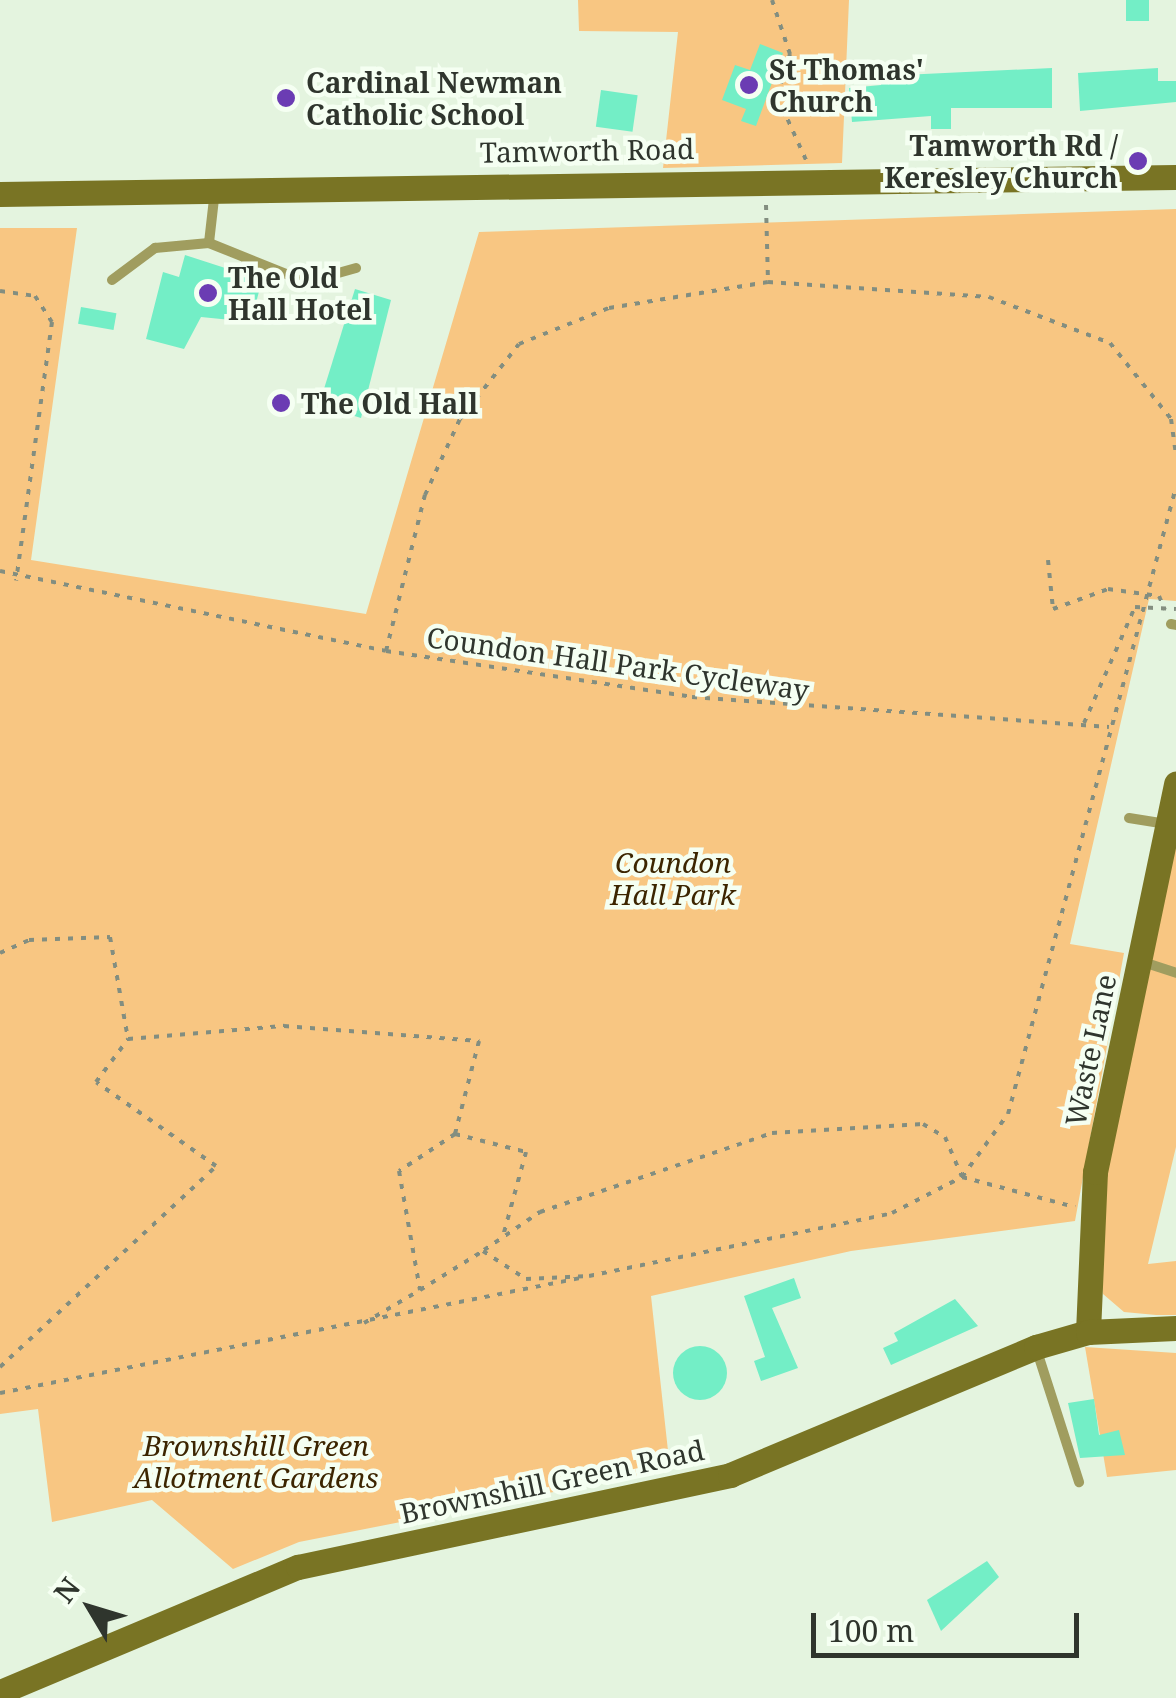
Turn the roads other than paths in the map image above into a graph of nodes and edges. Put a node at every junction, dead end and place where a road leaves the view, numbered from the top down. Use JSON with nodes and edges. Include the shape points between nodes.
{"nodes":[{"id":1,"x":1176,"y":177,"type":"edge"},
{"id":2,"x":215,"y":189,"type":"junction"},
{"id":3,"x":0,"y":194,"type":"edge"},
{"id":4,"x":209,"y":243,"type":"junction"},
{"id":5,"x":356,"y":268,"type":"dead end"},
{"id":6,"x":112,"y":280,"type":"dead end"},
{"id":7,"x":1176,"y":783,"type":"edge"},
{"id":8,"x":1129,"y":818,"type":"dead end"},
{"id":9,"x":1167,"y":824,"type":"junction"},
{"id":10,"x":1139,"y":960,"type":"junction"},
{"id":11,"x":1176,"y":973,"type":"edge"},
{"id":12,"x":1176,"y":1328,"type":"edge"},
{"id":13,"x":1088,"y":1332,"type":"junction"},
{"id":14,"x":1036,"y":1346,"type":"junction"},
{"id":15,"x":1080,"y":1482,"type":"dead end"},
{"id":16,"x":0,"y":1692,"type":"edge"}],
"edges":[{"from":1,"to":2,"type":"street","name":"Tamworth Road","via":[[764,176]]},
{"from":2,"to":3,"type":"street","name":"Tamworth Road"},
{"from":2,"to":4,"type":"lane"},
{"from":4,"to":5,"type":"lane","via":[[306,282]]},
{"from":4,"to":6,"type":"lane","via":[[155,248]]},
{"from":7,"to":9,"type":"street","name":"Waste Lane"},
{"from":8,"to":9,"type":"lane"},
{"from":9,"to":10,"type":"street","name":"Waste Lane"},
{"from":10,"to":11,"type":"lane"},
{"from":10,"to":13,"type":"street","name":"Waste Lane","via":[[1090,1210]]},
{"from":12,"to":13,"type":"street","name":"Brownshill Green Road"},
{"from":13,"to":14,"type":"street","name":"Brownshill Green Road"},
{"from":14,"to":15,"type":"lane"},
{"from":14,"to":16,"type":"street","name":"Brownshill Green Road","via":[[730,1474],[298,1567]]}]}
